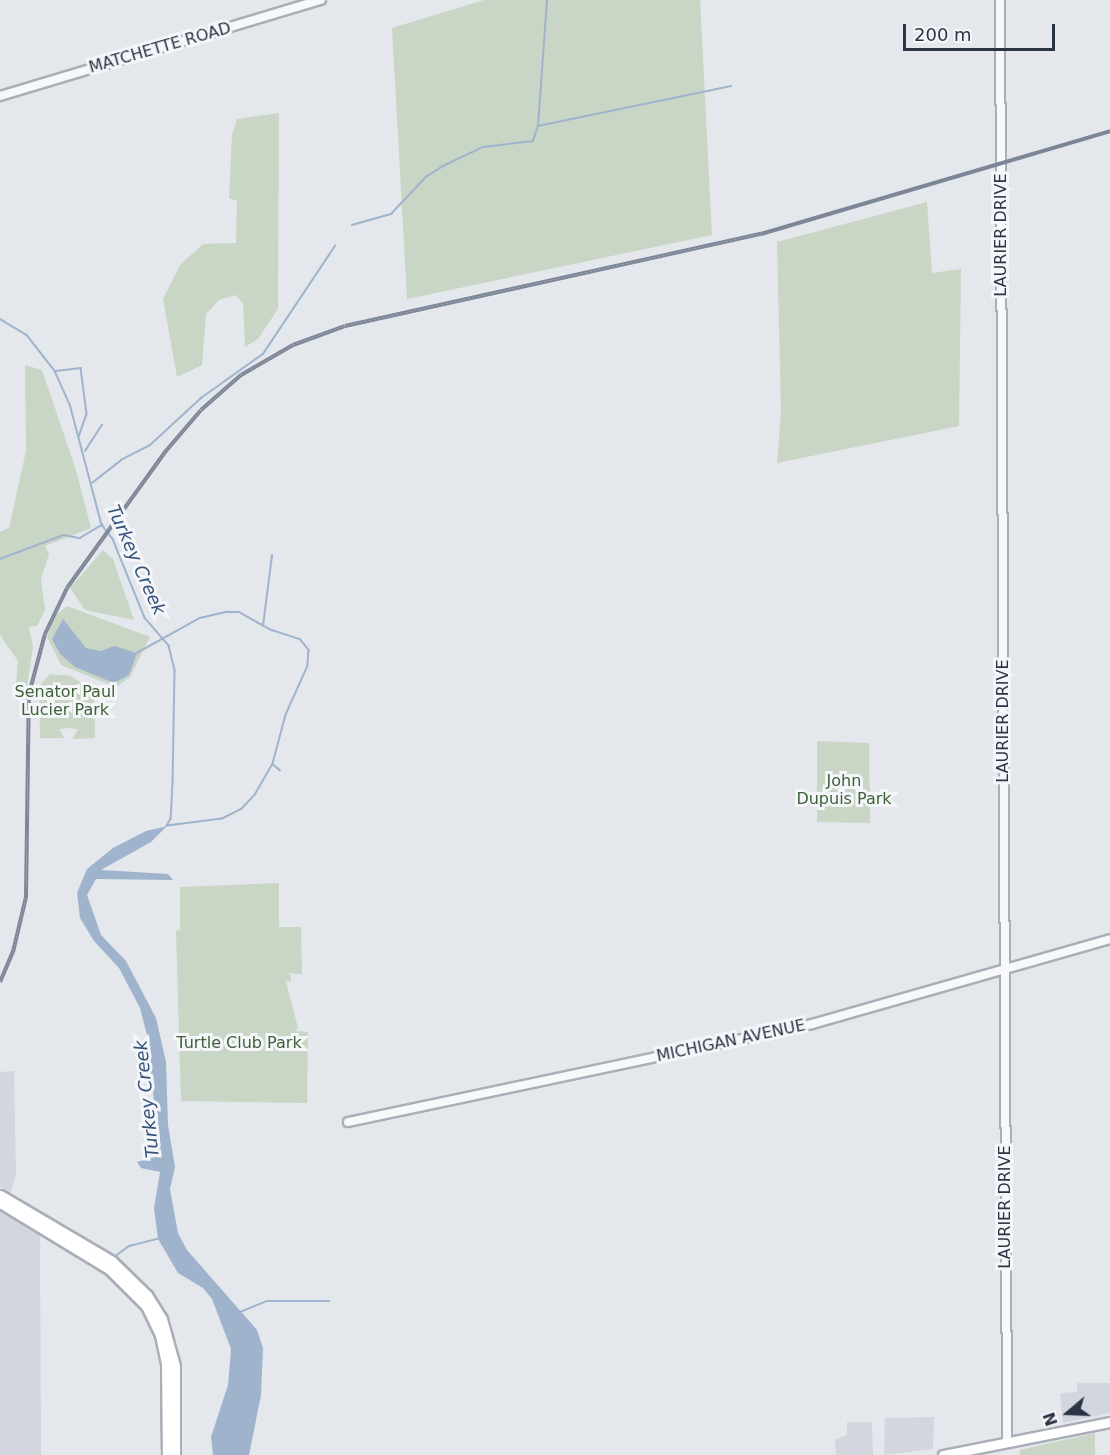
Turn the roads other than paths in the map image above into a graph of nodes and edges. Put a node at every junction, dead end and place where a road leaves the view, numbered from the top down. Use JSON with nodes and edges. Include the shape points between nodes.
{"nodes":[{"id":1,"x":321,"y":0,"type":"edge"},
{"id":2,"x":1000,"y":0,"type":"edge"},
{"id":3,"x":0,"y":96,"type":"edge"},
{"id":4,"x":1110,"y":939,"type":"edge"},
{"id":5,"x":1004,"y":971,"type":"junction"},
{"id":6,"x":348,"y":1122,"type":"dead end"},
{"id":7,"x":0,"y":1195,"type":"edge"},
{"id":8,"x":0,"y":1203,"type":"edge"},
{"id":9,"x":1110,"y":1422,"type":"edge"},
{"id":10,"x":1007,"y":1442,"type":"junction"},
{"id":11,"x":167,"y":1455,"type":"edge"},
{"id":12,"x":176,"y":1455,"type":"edge"},
{"id":13,"x":943,"y":1455,"type":"edge"}],
"edges":[{"from":1,"to":3,"type":"street","name":"MATCHETTE ROAD"},
{"from":2,"to":5,"type":"street","name":"LAURIER DRIVE"},
{"from":4,"to":5,"type":"street","name":"MICHIGAN AVENUE"},
{"from":5,"to":6,"type":"street","name":"MICHIGAN AVENUE","via":[[812,1024]]},
{"from":5,"to":10,"type":"street","name":"LAURIER DRIVE"},
{"from":7,"to":12,"type":"main road","via":[[111,1261],[147,1295],[162,1319],[175,1366]]},
{"from":8,"to":11,"type":"main road","via":[[110,1270],[146,1306],[160,1335],[166,1363]]},
{"from":9,"to":10,"type":"main road"},
{"from":10,"to":13,"type":"main road"}]}
